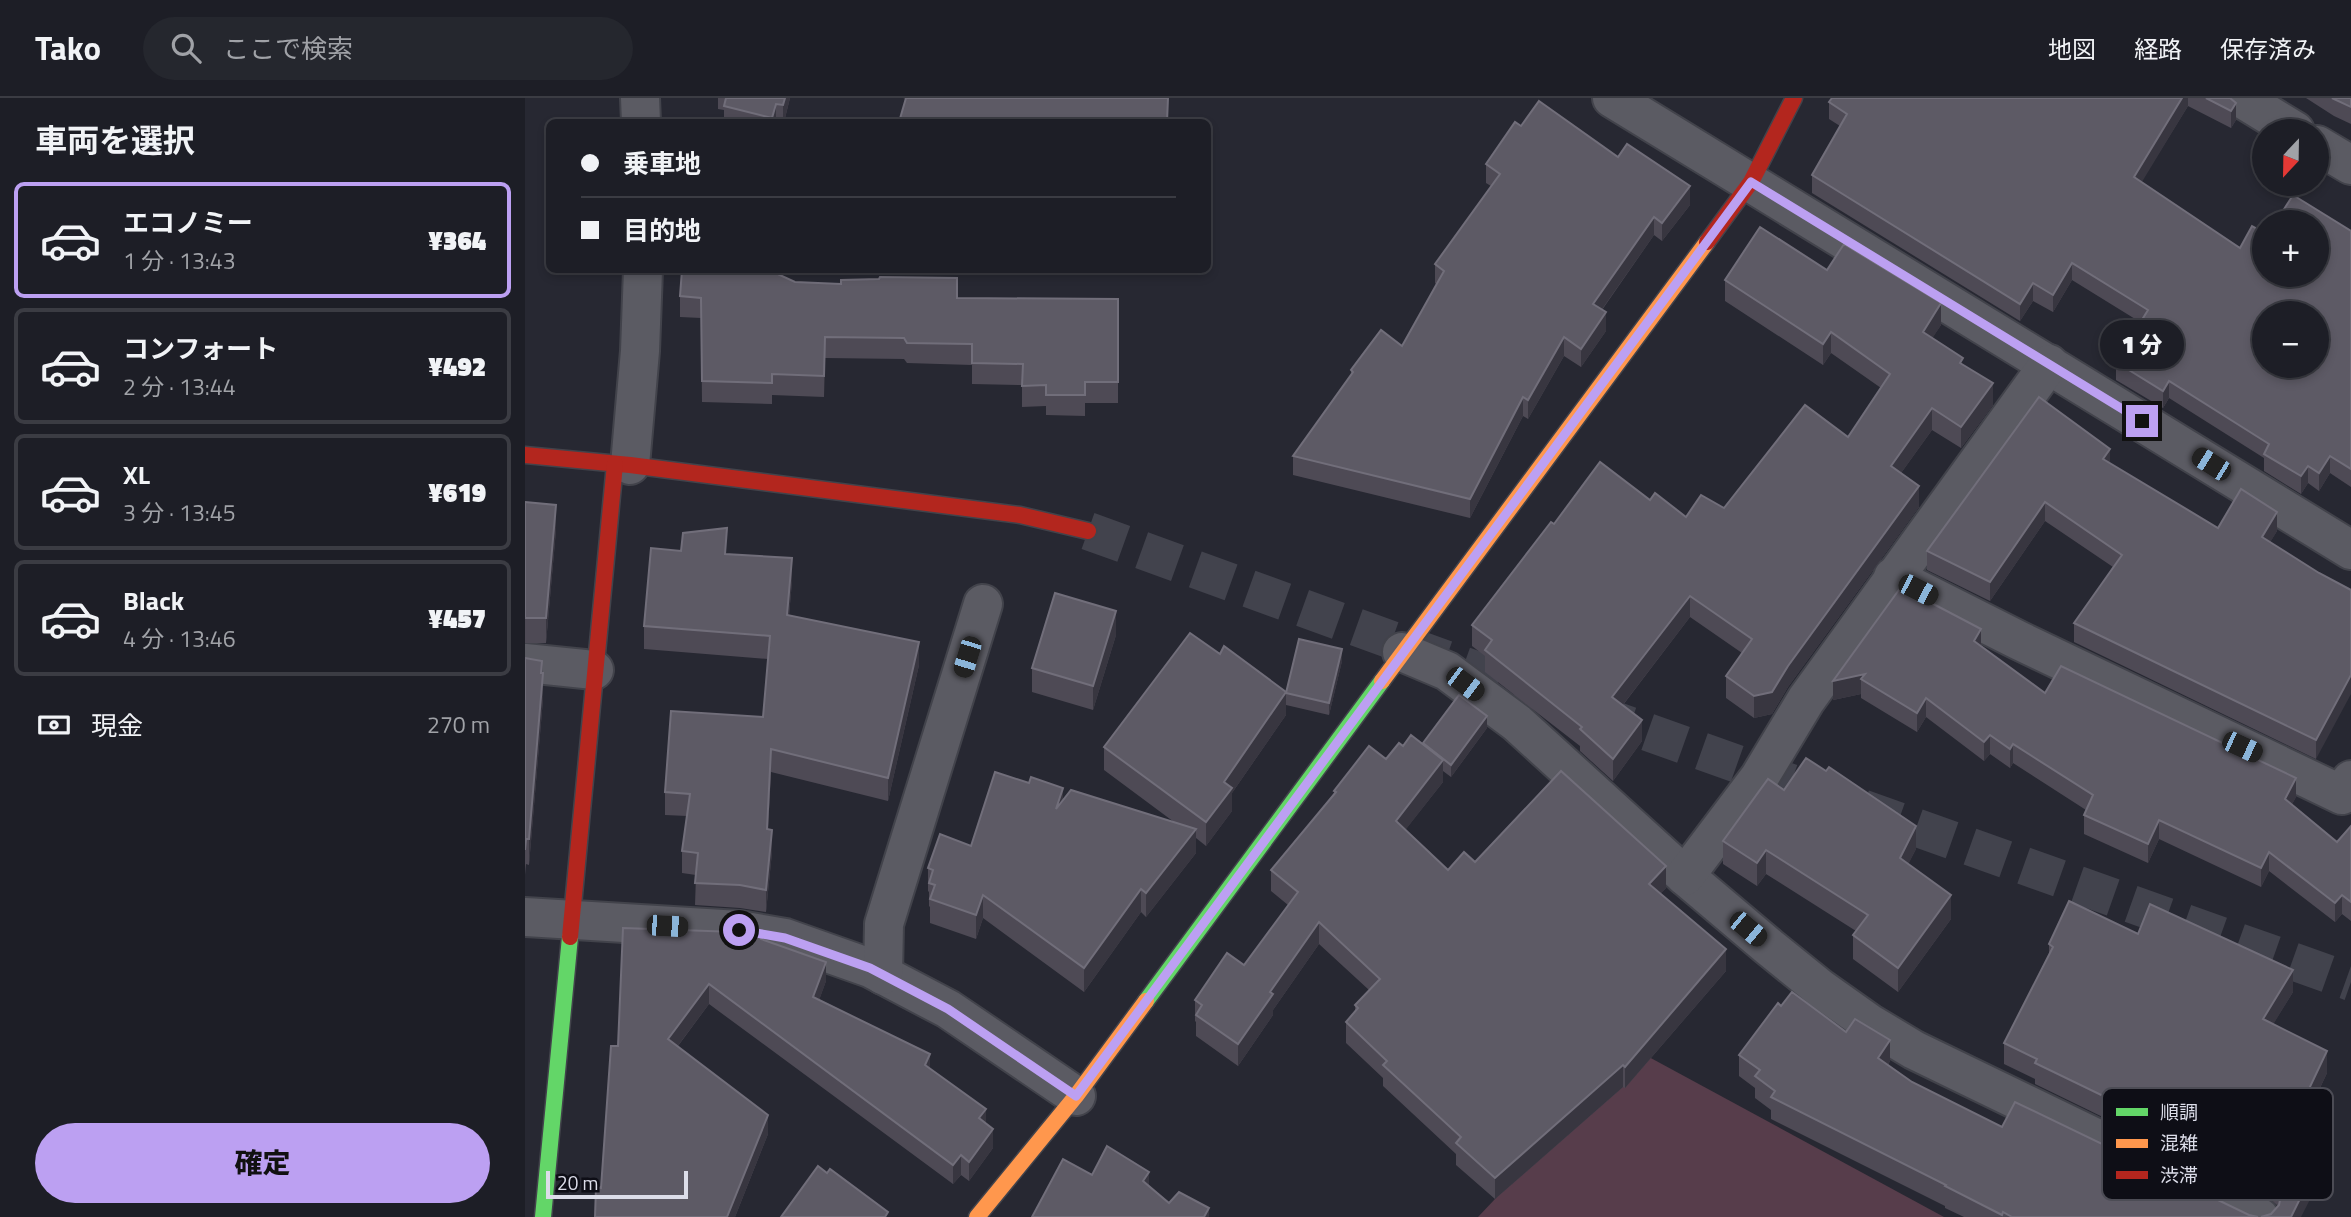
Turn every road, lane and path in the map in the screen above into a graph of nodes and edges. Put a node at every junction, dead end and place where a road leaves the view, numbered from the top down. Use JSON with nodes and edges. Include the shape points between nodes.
{"nodes":[{"id":1,"x":640,"y":98,"type":"edge"},
{"id":2,"x":1612,"y":98,"type":"edge"},
{"id":3,"x":1794,"y":98,"type":"edge"},
{"id":4,"x":2241,"y":98,"type":"edge"},
{"id":5,"x":641,"y":119,"type":"edge"},
{"id":6,"x":2275,"y":119,"type":"edge"},
{"id":7,"x":2329,"y":152,"type":"edge"},
{"id":8,"x":2351,"y":165,"type":"edge"},
{"id":9,"x":1751,"y":182,"type":"junction"},
{"id":10,"x":643,"y":273,"type":"edge"},
{"id":11,"x":2049,"y":364,"type":"junction"},
{"id":12,"x":525,"y":456,"type":"edge"},
{"id":13,"x":623,"y":464,"type":"junction"},
{"id":14,"x":1088,"y":531,"type":"tunnel mouth"},
{"id":15,"x":2351,"y":550,"type":"edge"},
{"id":16,"x":1893,"y":577,"type":"junction"},
{"id":17,"x":983,"y":604,"type":"dead end"},
{"id":18,"x":1402,"y":652,"type":"junction"},
{"id":19,"x":525,"y":663,"type":"edge"},
{"id":20,"x":594,"y":670,"type":"junction"},
{"id":21,"x":2351,"y":780,"type":"edge"},
{"id":22,"x":1685,"y":876,"type":"junction"},
{"id":23,"x":525,"y":917,"type":"edge"},
{"id":24,"x":570,"y":921,"type":"junction"},
{"id":25,"x":883,"y":975,"type":"junction"},
{"id":26,"x":1076,"y":1096,"type":"junction"},
{"id":27,"x":2102,"y":1141,"type":"edge"},
{"id":28,"x":2224,"y":1200,"type":"edge"},
{"id":29,"x":543,"y":1217,"type":"edge"},
{"id":30,"x":977,"y":1217,"type":"edge"},
{"id":31,"x":2259,"y":1217,"type":"edge"}],
"edges":[{"from":1,"to":5,"type":"street"},
{"from":2,"to":9,"type":"street"},
{"from":3,"to":9,"type":"street"},
{"from":4,"to":6,"type":"street"},
{"from":7,"to":8,"type":"street"},
{"from":9,"to":11,"type":"street"},
{"from":9,"to":18,"type":"street"},
{"from":10,"to":13,"type":"street","via":[[640,351]]},
{"from":11,"to":15,"type":"street"},
{"from":11,"to":16,"type":"street"},
{"from":12,"to":13,"type":"street"},
{"from":13,"to":14,"type":"street","via":[[1020,515]]},
{"from":13,"to":20,"type":"street"},
{"from":16,"to":21,"type":"street","via":[[2342,795]]},
{"from":16,"to":22,"type":"street","via":[[1806,699],[1759,778]]},
{"from":17,"to":25,"type":"street","via":[[884,925]]},
{"from":18,"to":22,"type":"street","via":[[1447,671],[1517,723]]},
{"from":18,"to":26,"type":"street"},
{"from":19,"to":20,"type":"street"},
{"from":20,"to":24,"type":"street"},
{"from":22,"to":27,"type":"street","via":[[1869,1023],[1914,1051]]},
{"from":23,"to":24,"type":"street"},
{"from":24,"to":25,"type":"street","via":[[739,930],[785,938]]},
{"from":24,"to":29,"type":"street"},
{"from":25,"to":26,"type":"street","via":[[948,1009]]},
{"from":26,"to":30,"type":"street"},
{"from":28,"to":31,"type":"street"}]}
